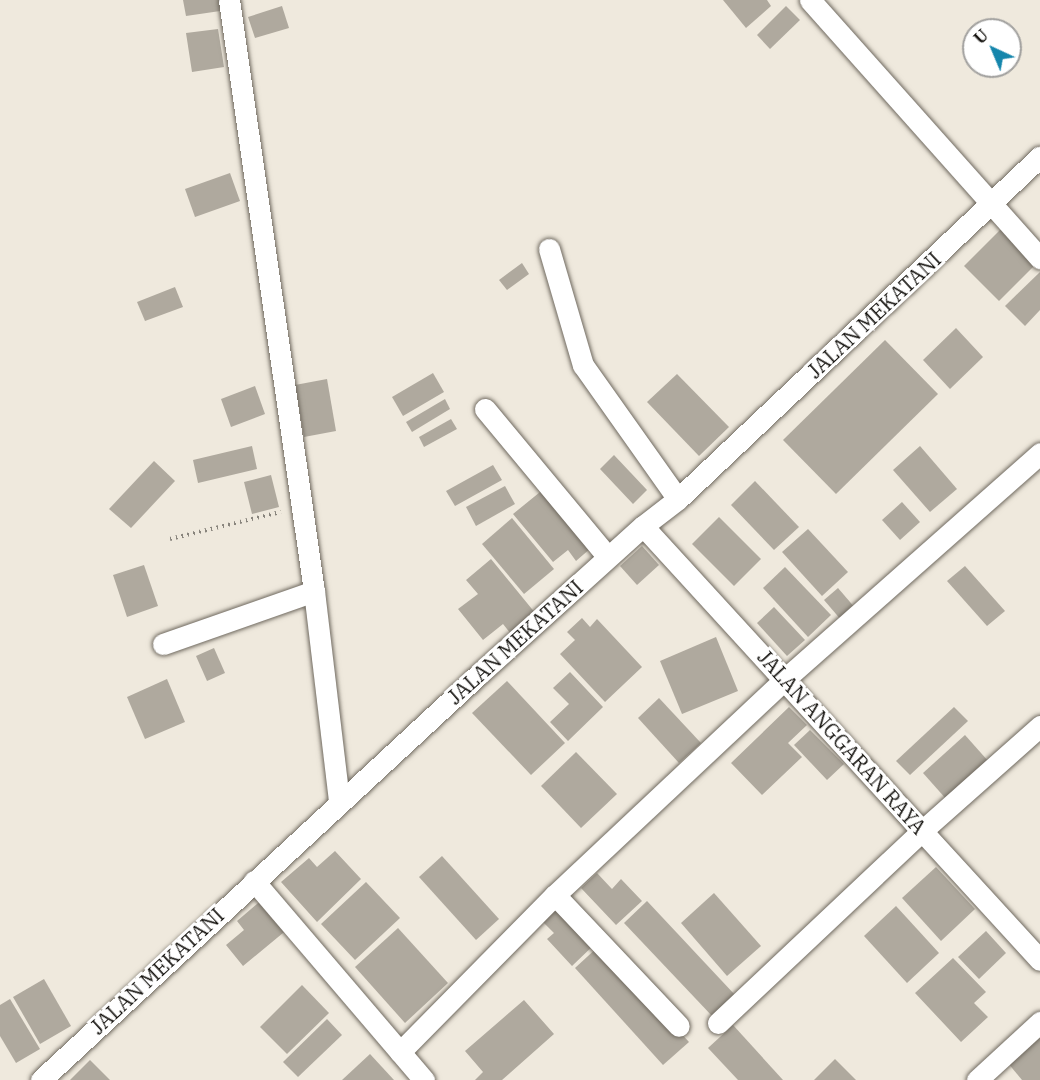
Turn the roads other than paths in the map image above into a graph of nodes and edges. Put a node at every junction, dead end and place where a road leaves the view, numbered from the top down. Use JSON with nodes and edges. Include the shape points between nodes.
{"nodes":[{"id":1,"x":230,"y":0,"type":"edge"},
{"id":2,"x":810,"y":0,"type":"edge"},
{"id":3,"x":1040,"y":158,"type":"edge"},
{"id":4,"x":990,"y":205,"type":"junction"},
{"id":5,"x":549,"y":249,"type":"dead end"},
{"id":6,"x":1040,"y":258,"type":"edge"},
{"id":7,"x":485,"y":409,"type":"dead end"},
{"id":8,"x":1040,"y":453,"type":"edge"},
{"id":9,"x":678,"y":499,"type":"junction"},
{"id":10,"x":643,"y":526,"type":"junction"},
{"id":11,"x":608,"y":557,"type":"junction"},
{"id":12,"x":314,"y":591,"type":"junction"},
{"id":13,"x":163,"y":644,"type":"dead end"},
{"id":14,"x":785,"y":679,"type":"junction"},
{"id":15,"x":1040,"y":726,"type":"edge"},
{"id":16,"x":339,"y":802,"type":"junction"},
{"id":17,"x":923,"y":830,"type":"junction"},
{"id":18,"x":254,"y":881,"type":"junction"},
{"id":19,"x":555,"y":895,"type":"junction"},
{"id":20,"x":1040,"y":960,"type":"edge"},
{"id":21,"x":1040,"y":1022,"type":"edge"},
{"id":22,"x":718,"y":1023,"type":"dead end"},
{"id":23,"x":679,"y":1026,"type":"dead end"},
{"id":24,"x":400,"y":1052,"type":"junction"},
{"id":25,"x":41,"y":1080,"type":"edge"},
{"id":26,"x":424,"y":1080,"type":"edge"},
{"id":27,"x":977,"y":1080,"type":"edge"}],
"edges":[{"from":1,"to":12,"type":"street"},
{"from":2,"to":4,"type":"street"},
{"from":3,"to":4,"type":"street","name":"JALAN MEKATANI"},
{"from":4,"to":6,"type":"street"},
{"from":4,"to":9,"type":"street","name":"JALAN MEKATANI"},
{"from":5,"to":9,"type":"street","via":[[583,365]]},
{"from":7,"to":11,"type":"street"},
{"from":8,"to":14,"type":"street"},
{"from":9,"to":10,"type":"street","name":"JALAN MEKATANI"},
{"from":10,"to":11,"type":"street","name":"JALAN MEKATANI"},
{"from":10,"to":14,"type":"street","name":"JALAN ANGGARAN RAYA"},
{"from":11,"to":16,"type":"street","name":"JALAN MEKATANI"},
{"from":12,"to":13,"type":"street"},
{"from":12,"to":16,"type":"street"},
{"from":14,"to":17,"type":"street","name":"JALAN ANGGARAN RAYA"},
{"from":14,"to":19,"type":"street"},
{"from":15,"to":17,"type":"street"},
{"from":16,"to":18,"type":"street","name":"JALAN MEKATANI"},
{"from":17,"to":20,"type":"street","name":"JALAN ANGGARAN RAYA"},
{"from":17,"to":22,"type":"street"},
{"from":18,"to":24,"type":"street"},
{"from":18,"to":25,"type":"street","name":"JALAN MEKATANI"},
{"from":19,"to":23,"type":"street"},
{"from":19,"to":24,"type":"street"},
{"from":21,"to":27,"type":"street"},
{"from":24,"to":26,"type":"street"}]}
